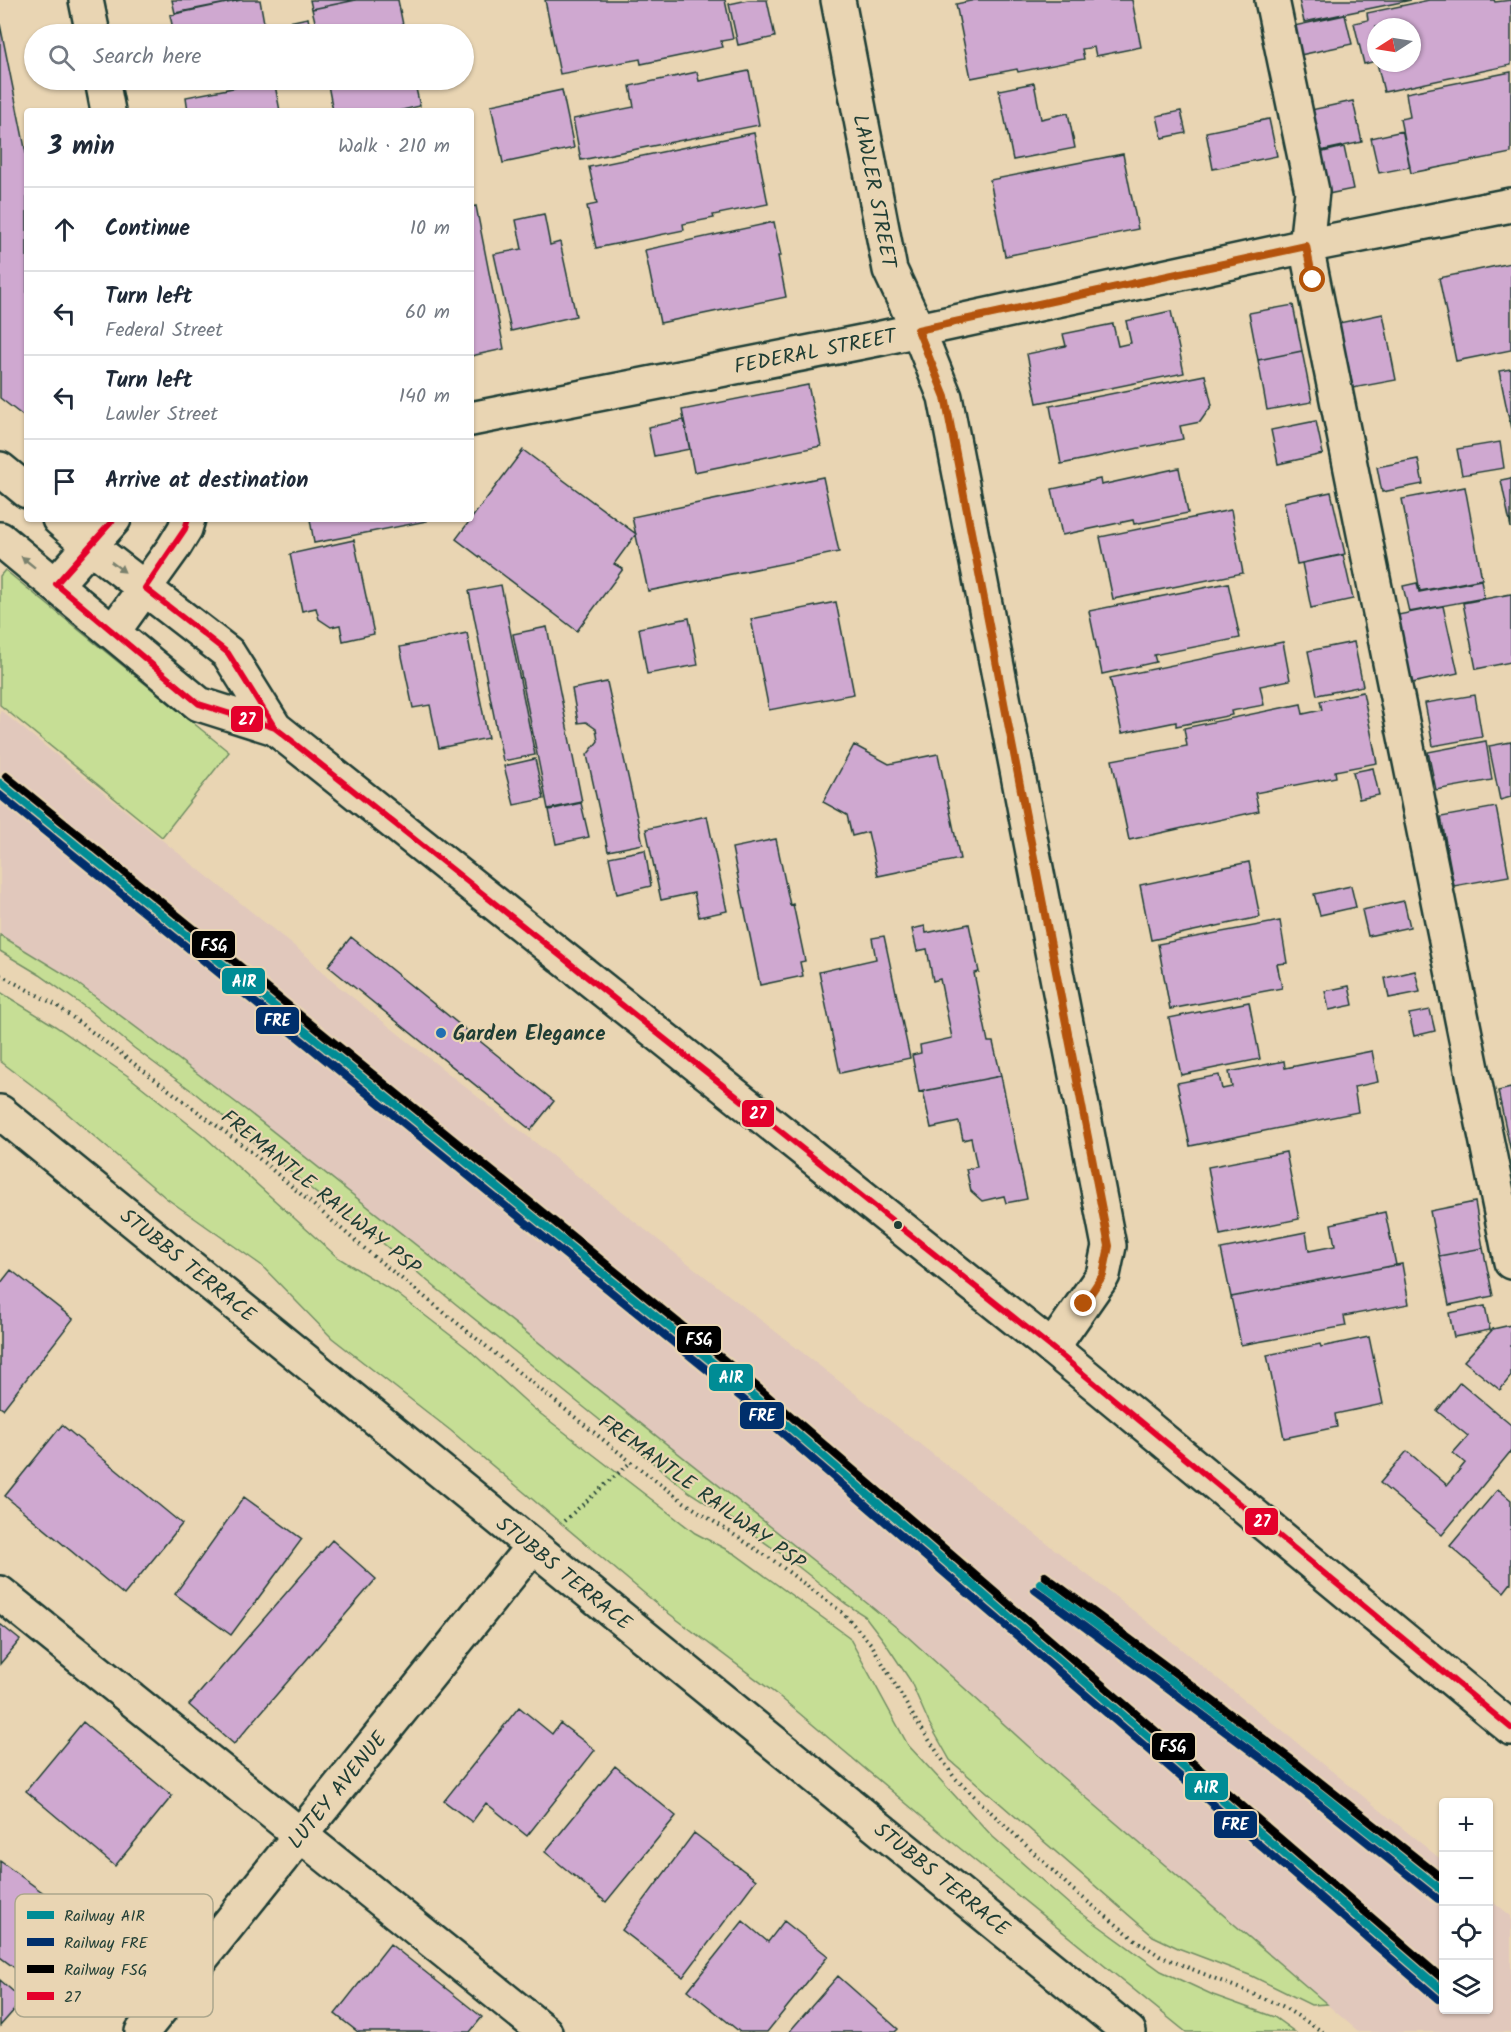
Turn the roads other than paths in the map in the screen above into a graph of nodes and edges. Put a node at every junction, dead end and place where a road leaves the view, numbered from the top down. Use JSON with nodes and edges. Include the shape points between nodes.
{"nodes":[{"id":1,"x":86,"y":0,"type":"edge"},
{"id":2,"x":838,"y":0,"type":"edge"},
{"id":3,"x":1272,"y":0,"type":"edge"},
{"id":4,"x":91,"y":24,"type":"edge"},
{"id":5,"x":104,"y":90,"type":"edge"},
{"id":6,"x":107,"y":108,"type":"edge"},
{"id":7,"x":1511,"y":205,"type":"edge"},
{"id":8,"x":1306,"y":246,"type":"junction"},
{"id":9,"x":918,"y":330,"type":"junction"},
{"id":10,"x":474,"y":418,"type":"edge"},
{"id":11,"x":0,"y":469,"type":"edge"},
{"id":12,"x":24,"y":489,"type":"edge"},
{"id":13,"x":62,"y":522,"type":"edge"},
{"id":14,"x":111,"y":522,"type":"edge"},
{"id":15,"x":187,"y":522,"type":"edge"},
{"id":16,"x":0,"y":539,"type":"edge"},
{"id":17,"x":90,"y":546,"type":"junction"},
{"id":18,"x":56,"y":584,"type":"junction"},
{"id":19,"x":145,"y":588,"type":"junction"},
{"id":20,"x":113,"y":632,"type":"junction"},
{"id":21,"x":275,"y":728,"type":"junction"},
{"id":22,"x":0,"y":1113,"type":"edge"},
{"id":23,"x":1511,"y":1262,"type":"edge"},
{"id":24,"x":1052,"y":1348,"type":"junction"},
{"id":25,"x":532,"y":1547,"type":"junction"},
{"id":26,"x":0,"y":1593,"type":"edge"},
{"id":27,"x":1511,"y":1728,"type":"edge"},
{"id":28,"x":301,"y":1835,"type":"junction"},
{"id":29,"x":213,"y":1944,"type":"edge"},
{"id":30,"x":154,"y":2017,"type":"edge"},
{"id":31,"x":142,"y":2032,"type":"edge"},
{"id":32,"x":545,"y":2032,"type":"edge"},
{"id":33,"x":1130,"y":2032,"type":"edge"}],
"edges":[{"from":1,"to":4,"type":"street"},
{"from":2,"to":9,"type":"street","name":"LAWLER STREET","via":[[890,270]]},
{"from":3,"to":8,"type":"street","via":[[1312,191]]},
{"from":5,"to":6,"type":"street"},
{"from":7,"to":8,"type":"street","name":"FEDERAL STREET"},
{"from":8,"to":9,"type":"street","name":"FEDERAL STREET"},
{"from":8,"to":23,"type":"street"},
{"from":9,"to":10,"type":"street","name":"FEDERAL STREET"},
{"from":9,"to":24,"type":"street","name":"LAWLER STREET","via":[[945,397],[1109,1246],[1103,1275]]},
{"from":11,"to":12,"type":"street"},
{"from":13,"to":17,"type":"street"},
{"from":14,"to":17,"type":"street"},
{"from":15,"to":19,"type":"street"},
{"from":18,"to":16,"type":"street","one_way":true},
{"from":17,"to":18,"type":"street"},
{"from":17,"to":19,"type":"street","one_way":true},
{"from":18,"to":20,"type":"street"},
{"from":19,"to":20,"type":"street"},
{"from":19,"to":21,"type":"street","via":[[228,653]]},
{"from":20,"to":21,"type":"street","via":[[199,704]]},
{"from":21,"to":24,"type":"street"},
{"from":22,"to":25,"type":"street","name":"STUBBS TERRACE"},
{"from":24,"to":27,"type":"street"},
{"from":25,"to":28,"type":"street","name":"LUTEY AVENUE"},
{"from":25,"to":33,"type":"street","name":"STUBBS TERRACE"},
{"from":26,"to":28,"type":"street"},
{"from":28,"to":29,"type":"street","name":"LUTEY AVENUE"},
{"from":28,"to":32,"type":"street"},
{"from":30,"to":31,"type":"street","name":"LUTEY AVENUE"}]}
